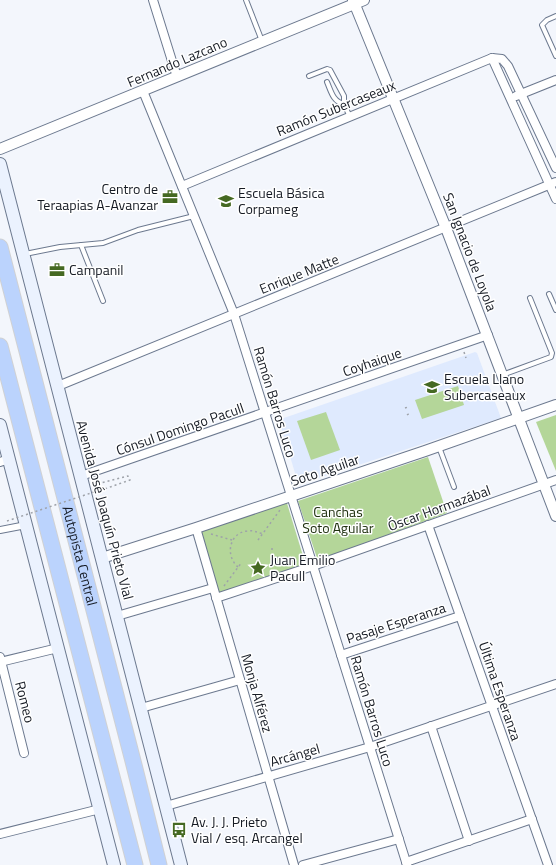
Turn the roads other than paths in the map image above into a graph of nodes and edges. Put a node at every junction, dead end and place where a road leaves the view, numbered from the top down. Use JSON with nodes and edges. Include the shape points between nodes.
{"nodes":[{"id":1,"x":153,"y":0,"type":"edge"},
{"id":2,"x":246,"y":0,"type":"edge"},
{"id":3,"x":357,"y":1,"type":"edge"},
{"id":4,"x":556,"y":16,"type":"edge"},
{"id":5,"x":262,"y":41,"type":"junction"},
{"id":6,"x":556,"y":56,"type":"edge"},
{"id":7,"x":492,"y":58,"type":"junction"},
{"id":8,"x":308,"y":76,"type":"dead end"},
{"id":9,"x":178,"y":77,"type":"junction"},
{"id":10,"x":556,"y":80,"type":"edge"},
{"id":11,"x":327,"y":82,"type":"dead end"},
{"id":12,"x":143,"y":91,"type":"junction"},
{"id":13,"x":521,"y":94,"type":"junction"},
{"id":14,"x":393,"y":99,"type":"junction"},
{"id":15,"x":511,"y":99,"type":"junction"},
{"id":16,"x":344,"y":104,"type":"junction"},
{"id":17,"x":350,"y":117,"type":"junction"},
{"id":18,"x":0,"y":149,"type":"edge"},
{"id":19,"x":0,"y":164,"type":"edge"},
{"id":20,"x":556,"y":168,"type":"edge"},
{"id":21,"x":553,"y":183,"type":"edge"},
{"id":22,"x":182,"y":186,"type":"junction"},
{"id":23,"x":556,"y":198,"type":"edge"},
{"id":24,"x":194,"y":216,"type":"junction"},
{"id":25,"x":446,"y":228,"type":"junction"},
{"id":26,"x":81,"y":245,"type":"junction"},
{"id":27,"x":0,"y":247,"type":"edge"},
{"id":28,"x":23,"y":254,"type":"junction"},
{"id":29,"x":549,"y":294,"type":"dead end"},
{"id":30,"x":530,"y":298,"type":"dead end"},
{"id":31,"x":103,"y":301,"type":"dead end"},
{"id":32,"x":556,"y":310,"type":"edge"},
{"id":33,"x":234,"y":314,"type":"junction"},
{"id":34,"x":488,"y":335,"type":"junction"},
{"id":35,"x":0,"y":346,"type":"edge"},
{"id":36,"x":502,"y":375,"type":"junction"},
{"id":37,"x":58,"y":386,"type":"junction"},
{"id":38,"x":556,"y":405,"type":"edge"},
{"id":39,"x":265,"y":413,"type":"junction"},
{"id":40,"x":519,"y":419,"type":"junction"},
{"id":41,"x":0,"y":425,"type":"edge"},
{"id":42,"x":439,"y":446,"type":"junction"},
{"id":43,"x":4,"y":460,"type":"edge"},
{"id":44,"x":81,"y":476,"type":"junction"},
{"id":45,"x":556,"y":480,"type":"edge"},
{"id":46,"x":544,"y":484,"type":"junction"},
{"id":47,"x":454,"y":487,"type":"dead end"},
{"id":48,"x":291,"y":496,"type":"junction"},
{"id":49,"x":556,"y":516,"type":"edge"},
{"id":50,"x":26,"y":525,"type":"junction"},
{"id":51,"x":428,"y":525,"type":"junction"},
{"id":52,"x":196,"y":528,"type":"junction"},
{"id":53,"x":0,"y":530,"type":"edge"},
{"id":54,"x":102,"y":558,"type":"junction"},
{"id":55,"x":313,"y":566,"type":"junction"},
{"id":56,"x":213,"y":588,"type":"junction"},
{"id":57,"x":216,"y":598,"type":"junction"},
{"id":58,"x":117,"y":616,"type":"junction"},
{"id":59,"x":460,"y":616,"type":"junction"},
{"id":60,"x":58,"y":648,"type":"junction"},
{"id":61,"x":341,"y":655,"type":"junction"},
{"id":62,"x":0,"y":661,"type":"edge"},
{"id":63,"x":240,"y":680,"type":"junction"},
{"id":64,"x":556,"y":684,"type":"edge"},
{"id":65,"x":492,"y":706,"type":"junction"},
{"id":66,"x":141,"y":708,"type":"junction"},
{"id":67,"x":431,"y":726,"type":"junction"},
{"id":68,"x":370,"y":747,"type":"junction"},
{"id":69,"x":24,"y":753,"type":"dead end"},
{"id":70,"x":268,"y":777,"type":"junction"},
{"id":71,"x":166,"y":806,"type":"junction"},
{"id":72,"x":100,"y":809,"type":"junction"},
{"id":73,"x":532,"y":819,"type":"junction"},
{"id":74,"x":0,"y":834,"type":"edge"},
{"id":75,"x":399,"y":839,"type":"junction"},
{"id":76,"x":469,"y":840,"type":"junction"},
{"id":77,"x":407,"y":863,"type":"edge"},
{"id":78,"x":114,"y":865,"type":"edge"},
{"id":79,"x":136,"y":865,"type":"edge"},
{"id":80,"x":159,"y":865,"type":"edge"},
{"id":81,"x":181,"y":865,"type":"edge"},
{"id":82,"x":294,"y":865,"type":"edge"},
{"id":83,"x":302,"y":865,"type":"edge"},
{"id":84,"x":548,"y":865,"type":"edge"}],
"edges":[{"from":1,"to":9,"type":"street"},
{"from":2,"to":5,"type":"lane"},
{"from":3,"to":5,"type":"street","name":"Fernando Lazcano"},
{"from":3,"to":14,"type":"street","name":"San Ignacio de Loyola"},
{"from":4,"to":6,"type":"lane","via":[[542,25]]},
{"from":5,"to":9,"type":"street","name":"Fernando Lazcano"},
{"from":7,"to":13,"type":"street","name":"Ramón Subercaseaux","via":[[502,59],[508,66]]},
{"from":7,"to":14,"type":"street","name":"Ramón Subercaseaux"},
{"from":7,"to":15,"type":"street"},
{"from":8,"to":16,"type":"lane","via":[[330,70],[344,96]]},
{"from":9,"to":12,"type":"street","name":"Fernando Lazcano"},
{"from":10,"to":13,"type":"street"},
{"from":11,"to":16,"type":"lane","via":[[335,100]]},
{"from":12,"to":18,"type":"street","name":"Fernando Lazcano"},
{"from":12,"to":22,"type":"street","name":"Ramón Barros Luco"},
{"from":13,"to":15,"type":"street"},
{"from":13,"to":20,"type":"street"},
{"from":14,"to":17,"type":"street","name":"Ramón Subercaseaux"},
{"from":14,"to":25,"type":"street","name":"San Ignacio de Loyola"},
{"from":15,"to":21,"type":"street"},
{"from":16,"to":17,"type":"lane"},
{"from":17,"to":22,"type":"street","name":"Ramón Subercaseaux"},
{"from":19,"to":28,"type":"main road","name":"Avenida José Joaquín Prieto Vial"},
{"from":21,"to":23,"type":"street"},
{"from":21,"to":25,"type":"street","name":"Enrique Matte"},
{"from":22,"to":24,"type":"street","name":"Ramón Barros Luco"},
{"from":24,"to":26,"type":"lane","via":[[138,230],[103,243]]},
{"from":24,"to":33,"type":"street","name":"Ramón Barros Luco"},
{"from":25,"to":33,"type":"street","name":"Enrique Matte"},
{"from":25,"to":34,"type":"street","name":"San Ignacio de Loyola"},
{"from":26,"to":28,"type":"lane"},
{"from":26,"to":31,"type":"lane"},
{"from":27,"to":80,"type":"highway","name":"Autopista Central"},
{"from":28,"to":37,"type":"main road","name":"Avenida José Joaquín Prieto Vial"},
{"from":29,"to":32,"type":"lane"},
{"from":30,"to":36,"type":"lane","via":[[552,353],[551,357]]},
{"from":33,"to":37,"type":"street","name":"Enrique Matte"},
{"from":33,"to":39,"type":"street","name":"Ramón Barros Luco"},
{"from":34,"to":36,"type":"street","name":"San Ignacio de Loyola"},
{"from":34,"to":39,"type":"street","name":"Coyhaique"},
{"from":35,"to":79,"type":"highway","name":"Autopista Central"},
{"from":36,"to":40,"type":"street","name":"San Ignacio de Loyola"},
{"from":37,"to":44,"type":"main road","name":"Avenida José Joaquín Prieto Vial"},
{"from":38,"to":40,"type":"street","name":"Soto Aguilar"},
{"from":39,"to":44,"type":"street","name":"Cónsul Domingo Pacull"},
{"from":39,"to":48,"type":"street","name":"Ramón Barros Luco"},
{"from":40,"to":42,"type":"street","name":"Soto Aguilar"},
{"from":40,"to":46,"type":"street","name":"San Ignacio de Loyola"},
{"from":41,"to":43,"type":"main road"},
{"from":42,"to":47,"type":"lane"},
{"from":42,"to":48,"type":"street","name":"Soto Aguilar"},
{"from":43,"to":50,"type":"main road"},
{"from":44,"to":54,"type":"main road","name":"Avenida José Joaquín Prieto Vial"},
{"from":45,"to":46,"type":"street","name":"Óscar Hormazábal"},
{"from":46,"to":49,"type":"street","name":"San Ignacio de Loyola"},
{"from":46,"to":51,"type":"street","name":"Óscar Hormazábal"},
{"from":48,"to":52,"type":"street","name":"Soto Aguilar"},
{"from":48,"to":55,"type":"street","name":"Ramón Barros Luco"},
{"from":50,"to":53,"type":"street"},
{"from":50,"to":60,"type":"main road"},
{"from":51,"to":55,"type":"street","name":"Óscar Hormazábal"},
{"from":51,"to":59,"type":"street","name":"Última Esperanza"},
{"from":52,"to":54,"type":"street","name":"Soto Aguilar"},
{"from":52,"to":56,"type":"street","name":"Monja Alférez"},
{"from":54,"to":58,"type":"main road","name":"Avenida José Joaquín Prieto Vial"},
{"from":55,"to":57,"type":"street","name":"Óscar Hormazábal"},
{"from":55,"to":61,"type":"street","name":"Ramón Barros Luco"},
{"from":56,"to":57,"type":"street","name":"Monja Alférez"},
{"from":56,"to":58,"type":"street"},
{"from":57,"to":63,"type":"street","name":"Monja Alférez"},
{"from":58,"to":66,"type":"main road","name":"Avenida José Joaquín Prieto Vial"},
{"from":59,"to":61,"type":"street","name":"Pasaje Esperanza"},
{"from":59,"to":65,"type":"street","name":"Última Esperanza"},
{"from":60,"to":62,"type":"street"},
{"from":60,"to":72,"type":"main road"},
{"from":61,"to":68,"type":"street","name":"Ramón Barros Luco"},
{"from":62,"to":69,"type":"street","name":"Romeo"},
{"from":63,"to":66,"type":"street"},
{"from":63,"to":70,"type":"street","name":"Monja Alférez"},
{"from":64,"to":65,"type":"street","name":"Arcángel"},
{"from":65,"to":67,"type":"street","name":"Arcángel"},
{"from":65,"to":73,"type":"street","name":"Última Esperanza"},
{"from":66,"to":71,"type":"main road","name":"Avenida José Joaquín Prieto Vial"},
{"from":67,"to":68,"type":"street","name":"Arcángel"},
{"from":67,"to":76,"type":"street"},
{"from":68,"to":70,"type":"street","name":"Arcángel"},
{"from":68,"to":75,"type":"street","name":"Ramón Barros Luco"},
{"from":70,"to":71,"type":"street","name":"Arcángel"},
{"from":70,"to":82,"type":"street","name":"Monja Alférez"},
{"from":71,"to":81,"type":"main road","name":"Avenida José Joaquín Prieto Vial"},
{"from":72,"to":74,"type":"street"},
{"from":72,"to":78,"type":"main road"},
{"from":73,"to":76,"type":"street"},
{"from":73,"to":84,"type":"street","name":"Última Esperanza"},
{"from":75,"to":77,"type":"street","name":"Ramón Barros Luco"},
{"from":75,"to":83,"type":"street"},
{"from":76,"to":77,"type":"street"}]}
